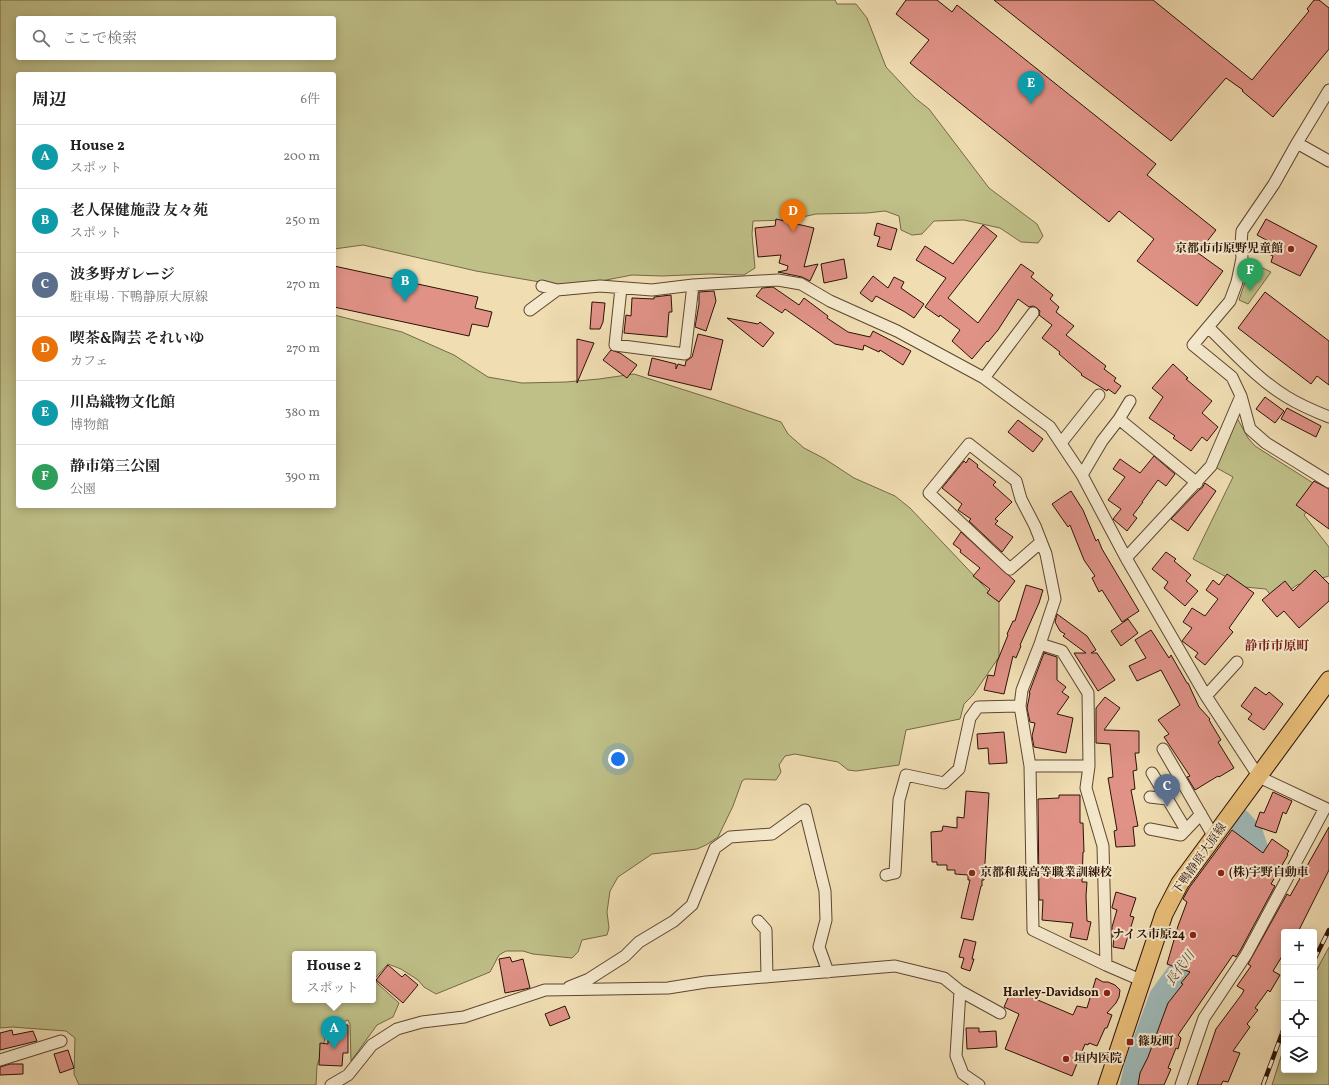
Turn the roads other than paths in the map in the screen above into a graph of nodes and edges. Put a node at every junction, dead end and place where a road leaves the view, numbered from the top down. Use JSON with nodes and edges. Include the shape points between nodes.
{"nodes":[{"id":1,"x":1329,"y":90,"type":"edge"},
{"id":2,"x":1297,"y":143,"type":"junction"},
{"id":3,"x":1329,"y":161,"type":"edge"},
{"id":4,"x":693,"y":285,"type":"junction"},
{"id":5,"x":542,"y":286,"type":"dead end"},
{"id":6,"x":621,"y":288,"type":"junction"},
{"id":7,"x":557,"y":290,"type":"junction"},
{"id":8,"x":530,"y":310,"type":"dead end"},
{"id":9,"x":1033,"y":313,"type":"dead end"},
{"id":10,"x":1208,"y":327,"type":"junction"},
{"id":11,"x":984,"y":378,"type":"junction"},
{"id":12,"x":1099,"y":395,"type":"dead end"},
{"id":13,"x":1241,"y":396,"type":"junction"},
{"id":14,"x":1130,"y":401,"type":"dead end"},
{"id":15,"x":1329,"y":417,"type":"edge"},
{"id":16,"x":1119,"y":419,"type":"junction"},
{"id":17,"x":1061,"y":443,"type":"junction"},
{"id":18,"x":1082,"y":475,"type":"junction"},
{"id":19,"x":1329,"y":482,"type":"edge"},
{"id":20,"x":1197,"y":483,"type":"junction"},
{"id":21,"x":1041,"y":542,"type":"junction"},
{"id":22,"x":1126,"y":558,"type":"junction"},
{"id":23,"x":1040,"y":644,"type":"junction"},
{"id":24,"x":1237,"y":662,"type":"dead end"},
{"id":25,"x":1329,"y":680,"type":"edge"},
{"id":26,"x":1206,"y":696,"type":"junction"},
{"id":27,"x":1020,"y":706,"type":"junction"},
{"id":28,"x":1163,"y":749,"type":"dead end"},
{"id":29,"x":1030,"y":766,"type":"junction"},
{"id":30,"x":1089,"y":766,"type":"junction"},
{"id":31,"x":1152,"y":773,"type":"dead end"},
{"id":32,"x":1259,"y":777,"type":"junction"},
{"id":33,"x":1150,"y":797,"type":"dead end"},
{"id":34,"x":1167,"y":799,"type":"junction"},
{"id":35,"x":1201,"y":814,"type":"junction"},
{"id":36,"x":1150,"y":829,"type":"dead end"},
{"id":37,"x":1186,"y":830,"type":"junction"},
{"id":38,"x":1214,"y":837,"type":"junction"},
{"id":39,"x":886,"y":875,"type":"dead end"},
{"id":40,"x":758,"y":921,"type":"dead end"},
{"id":41,"x":1106,"y":965,"type":"junction"},
{"id":42,"x":828,"y":972,"type":"junction"},
{"id":43,"x":767,"y":977,"type":"junction"},
{"id":44,"x":1143,"y":981,"type":"junction"},
{"id":45,"x":558,"y":990,"type":"junction"},
{"id":46,"x":960,"y":991,"type":"junction"},
{"id":47,"x":1000,"y":1013,"type":"dead end"},
{"id":48,"x":61,"y":1041,"type":"dead end"},
{"id":49,"x":0,"y":1060,"type":"edge"},
{"id":50,"x":348,"y":1080,"type":"edge"},
{"id":51,"x":331,"y":1085,"type":"edge"},
{"id":52,"x":979,"y":1085,"type":"edge"},
{"id":53,"x":1107,"y":1085,"type":"edge"},
{"id":54,"x":1181,"y":1085,"type":"edge"}],
"edges":[{"from":1,"to":2,"type":"street"},
{"from":2,"to":3,"type":"street"},
{"from":2,"to":10,"type":"street","via":[[1274,184],[1242,230],[1242,258],[1237,282],[1230,301]]},
{"from":4,"to":6,"type":"street","via":[[652,290]]},
{"from":4,"to":6,"type":"street","via":[[685,354],[615,345]]},
{"from":4,"to":11,"type":"street","via":[[778,280],[801,284],[830,301],[897,331]]},
{"from":5,"to":7,"type":"street"},
{"from":6,"to":7,"type":"street","via":[[600,286]]},
{"from":7,"to":8,"type":"street"},
{"from":9,"to":11,"type":"street"},
{"from":10,"to":13,"type":"street","via":[[1193,345],[1232,377]]},
{"from":10,"to":15,"type":"street","via":[[1260,378],[1306,408]]},
{"from":11,"to":17,"type":"street","via":[[1050,427]]},
{"from":12,"to":17,"type":"street"},
{"from":13,"to":19,"type":"street","via":[[1250,429],[1266,443]]},
{"from":13,"to":20,"type":"street","via":[[1211,466]]},
{"from":14,"to":16,"type":"street"},
{"from":16,"to":18,"type":"street","via":[[1102,441]]},
{"from":16,"to":20,"type":"street"},
{"from":17,"to":18,"type":"street"},
{"from":18,"to":22,"type":"street"},
{"from":20,"to":22,"type":"street"},
{"from":21,"to":21,"type":"street","via":[[1021,499],[1016,481],[969,444],[929,493],[1010,569]]},
{"from":21,"to":23,"type":"street","via":[[1055,599]]},
{"from":22,"to":26,"type":"street"},
{"from":23,"to":27,"type":"street","via":[[1022,690]]},
{"from":23,"to":30,"type":"street","via":[[1062,651],[1088,693]]},
{"from":24,"to":26,"type":"street"},
{"from":25,"to":32,"type":"main road","name":"下鴨静原大原線"},
{"from":26,"to":32,"type":"street"},
{"from":27,"to":29,"type":"street"},
{"from":27,"to":39,"type":"street","via":[[978,707],[970,718],[959,769],[944,783],[906,775],[899,800],[895,873]]},
{"from":28,"to":35,"type":"street"},
{"from":29,"to":30,"type":"street"},
{"from":29,"to":41,"type":"street","via":[[1033,930]]},
{"from":30,"to":41,"type":"street","via":[[1086,788],[1103,846]]},
{"from":31,"to":34,"type":"street"},
{"from":32,"to":38,"type":"main road","name":"下鴨静原大原線"},
{"from":32,"to":54,"type":"street","via":[[1325,808],[1246,955],[1204,1018]]},
{"from":33,"to":34,"type":"street"},
{"from":34,"to":37,"type":"street"},
{"from":35,"to":37,"type":"street"},
{"from":35,"to":38,"type":"street"},
{"from":36,"to":37,"type":"street","via":[[1181,835]]},
{"from":38,"to":44,"type":"main road","name":"下鴨静原大原線","via":[[1180,883],[1164,914]]},
{"from":40,"to":43,"type":"street","via":[[766,930]]},
{"from":41,"to":44,"type":"street"},
{"from":42,"to":43,"type":"street"},
{"from":42,"to":45,"type":"street","via":[[819,947],[826,920],[825,891],[805,810],[772,834],[730,837],[715,848],[692,905],[674,921],[639,942],[625,956],[589,979]]},
{"from":42,"to":46,"type":"street","via":[[895,966],[944,978]]},
{"from":43,"to":45,"type":"street","via":[[668,988]]},
{"from":44,"to":53,"type":"main road","name":"下鴨静原大原線"},
{"from":45,"to":50,"type":"street","via":[[545,990],[464,1017],[422,1022],[397,1029],[372,1045]]},
{"from":46,"to":47,"type":"street"},
{"from":46,"to":52,"type":"street","via":[[956,1056],[963,1074]]},
{"from":48,"to":49,"type":"street"},
{"from":50,"to":51,"type":"street"}]}
